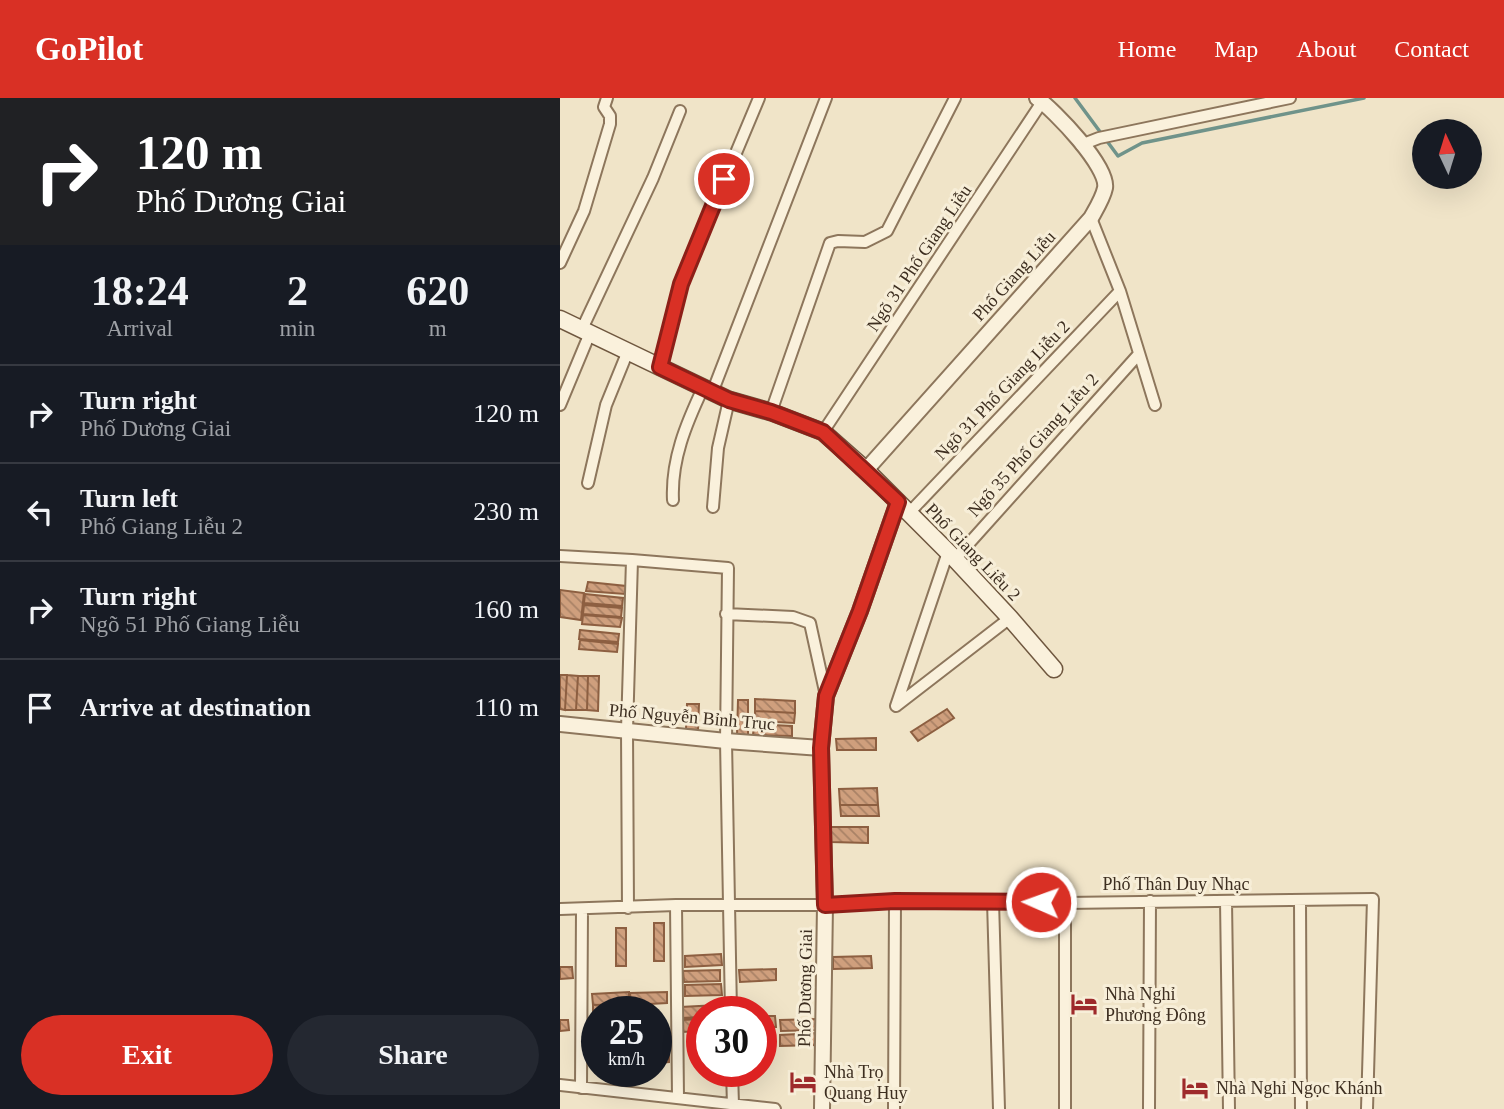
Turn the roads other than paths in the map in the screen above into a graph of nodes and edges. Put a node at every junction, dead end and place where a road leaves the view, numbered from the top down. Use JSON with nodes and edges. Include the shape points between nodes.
{"nodes":[{"id":1,"x":607,"y":98,"type":"edge"},
{"id":2,"x":759,"y":98,"type":"edge"},
{"id":3,"x":826,"y":98,"type":"edge"},
{"id":4,"x":955,"y":98,"type":"edge"},
{"id":5,"x":1290,"y":98,"type":"edge"},
{"id":6,"x":1039,"y":100,"type":"edge"},
{"id":7,"x":680,"y":111,"type":"dead end"},
{"id":8,"x":1081,"y":145,"type":"junction"},
{"id":9,"x":1091,"y":218,"type":"junction"},
{"id":10,"x":560,"y":263,"type":"edge"},
{"id":11,"x":1120,"y":291,"type":"junction"},
{"id":12,"x":560,"y":319,"type":"edge"},
{"id":13,"x":586,"y":331,"type":"junction"},
{"id":14,"x":628,"y":351,"type":"junction"},
{"id":15,"x":1138,"y":355,"type":"junction"},
{"id":16,"x":660,"y":367,"type":"junction"},
{"id":17,"x":708,"y":390,"type":"junction"},
{"id":18,"x":729,"y":400,"type":"junction"},
{"id":19,"x":560,"y":405,"type":"edge"},
{"id":20,"x":1156,"y":405,"type":"dead end"},
{"id":21,"x":771,"y":412,"type":"junction"},
{"id":22,"x":823,"y":432,"type":"junction"},
{"id":23,"x":866,"y":470,"type":"junction"},
{"id":24,"x":588,"y":483,"type":"dead end"},
{"id":25,"x":673,"y":500,"type":"dead end"},
{"id":26,"x":713,"y":507,"type":"dead end"},
{"id":27,"x":903,"y":508,"type":"junction"},
{"id":28,"x":560,"y":556,"type":"edge"},
{"id":29,"x":951,"y":556,"type":"junction"},
{"id":30,"x":632,"y":560,"type":"junction"},
{"id":31,"x":726,"y":614,"type":"junction"},
{"id":32,"x":1010,"y":618,"type":"junction"},
{"id":33,"x":1054,"y":669,"type":"dead end"},
{"id":34,"x":826,"y":696,"type":"junction"},
{"id":35,"x":560,"y":724,"type":"edge"},
{"id":36,"x":627,"y":730,"type":"junction"},
{"id":37,"x":726,"y":741,"type":"junction"},
{"id":38,"x":821,"y":748,"type":"junction"},
{"id":39,"x":895,"y":901,"type":"junction"},
{"id":40,"x":993,"y":901,"type":"junction"},
{"id":41,"x":1150,"y":901,"type":"junction"},
{"id":42,"x":1226,"y":901,"type":"junction"},
{"id":43,"x":1300,"y":901,"type":"junction"},
{"id":44,"x":1065,"y":903,"type":"junction"},
{"id":45,"x":676,"y":905,"type":"junction"},
{"id":46,"x":728,"y":905,"type":"junction"},
{"id":47,"x":825,"y":905,"type":"junction"},
{"id":48,"x":628,"y":908,"type":"junction"},
{"id":49,"x":560,"y":909,"type":"edge"},
{"id":50,"x":582,"y":909,"type":"junction"},
{"id":51,"x":582,"y":996,"type":"edge"},
{"id":52,"x":731,"y":996,"type":"edge"},
{"id":53,"x":560,"y":1086,"type":"edge"},
{"id":54,"x":581,"y":1087,"type":"joint"},
{"id":55,"x":732,"y":1087,"type":"edge"},
{"id":56,"x":678,"y":1097,"type":"junction"},
{"id":57,"x":733,"y":1105,"type":"junction"},
{"id":58,"x":775,"y":1109,"type":"edge"},
{"id":59,"x":822,"y":1109,"type":"edge"},
{"id":60,"x":894,"y":1109,"type":"edge"},
{"id":61,"x":999,"y":1109,"type":"edge"},
{"id":62,"x":1065,"y":1109,"type":"edge"},
{"id":63,"x":1149,"y":1109,"type":"edge"},
{"id":64,"x":1229,"y":1109,"type":"edge"},
{"id":65,"x":1301,"y":1109,"type":"edge"},
{"id":66,"x":1367,"y":1109,"type":"edge"}],
"edges":[{"from":1,"to":10,"type":"street","via":[[604,107],[610,124],[584,211]]},
{"from":2,"to":16,"type":"street","via":[[681,284]]},
{"from":3,"to":17,"type":"street"},
{"from":4,"to":21,"type":"street","via":[[887,231],[865,242],[830,243]]},
{"from":5,"to":8,"type":"street"},
{"from":6,"to":8,"type":"street","name":"Phố Giang Liễu"},
{"from":6,"to":22,"type":"street","name":"Ngõ 31 Phố Giang Liễu"},
{"from":7,"to":13,"type":"street"},
{"from":8,"to":9,"type":"street","name":"Phố Giang Liễu","via":[[1099,167],[1106,187]]},
{"from":9,"to":11,"type":"street"},
{"from":9,"to":23,"type":"street","name":"Phố Giang Liễu"},
{"from":11,"to":15,"type":"street"},
{"from":11,"to":27,"type":"street","name":"Ngõ 31 Phố Giang Liễu 2"},
{"from":12,"to":13,"type":"main road","name":"Phố Giang Liễu 2"},
{"from":13,"to":14,"type":"main road","name":"Phố Giang Liễu 2"},
{"from":13,"to":19,"type":"street"},
{"from":14,"to":16,"type":"main road","name":"Phố Giang Liễu 2"},
{"from":14,"to":24,"type":"street","via":[[606,404]]},
{"from":15,"to":20,"type":"street"},
{"from":15,"to":29,"type":"street","name":"Ngõ 35 Phố Giang Liễu 2"},
{"from":16,"to":17,"type":"main road","name":"Phố Giang Liễu 2"},
{"from":17,"to":18,"type":"main road","name":"Phố Giang Liễu 2"},
{"from":17,"to":25,"type":"street","via":[[684,430],[676,456]]},
{"from":18,"to":21,"type":"main road","name":"Phố Giang Liễu 2"},
{"from":18,"to":26,"type":"street","via":[[718,448]]},
{"from":21,"to":22,"type":"main road","name":"Phố Giang Liễu 2"},
{"from":22,"to":23,"type":"main road","name":"Phố Giang Liễu 2"},
{"from":23,"to":27,"type":"main road","name":"Phố Giang Liễu 2"},
{"from":27,"to":29,"type":"main road","name":"Phố Giang Liễu 2"},
{"from":27,"to":34,"type":"street","name":"Phố Dương Giai"},
{"from":28,"to":30,"type":"street"},
{"from":29,"to":32,"type":"main road","name":"Phố Giang Liễu 2"},
{"from":29,"to":32,"type":"street","via":[[896,706]]},
{"from":30,"to":31,"type":"street","via":[[728,568]]},
{"from":30,"to":36,"type":"street"},
{"from":31,"to":34,"type":"street","via":[[810,622]]},
{"from":31,"to":37,"type":"street"},
{"from":32,"to":33,"type":"main road","name":"Phố Giang Liễu 2"},
{"from":34,"to":38,"type":"street","name":"Phố Dương Giai"},
{"from":35,"to":36,"type":"street","name":"Phố Nguyễn Bỉnh Trục"},
{"from":36,"to":37,"type":"street","name":"Phố Nguyễn Bỉnh Trục"},
{"from":36,"to":48,"type":"street"},
{"from":37,"to":38,"type":"street","name":"Phố Nguyễn Bỉnh Trục"},
{"from":37,"to":46,"type":"street"},
{"from":38,"to":47,"type":"street","name":"Phố Dương Giai"},
{"from":39,"to":40,"type":"street","name":"Phố Thân Duy Nhạc"},
{"from":39,"to":47,"type":"street","name":"Phố Thân Duy Nhạc"},
{"from":39,"to":60,"type":"street"},
{"from":40,"to":44,"type":"street","name":"Phố Thân Duy Nhạc"},
{"from":40,"to":61,"type":"street"},
{"from":41,"to":42,"type":"street","name":"Phố Thân Duy Nhạc"},
{"from":41,"to":44,"type":"street","name":"Phố Thân Duy Nhạc"},
{"from":41,"to":63,"type":"street"},
{"from":42,"to":43,"type":"street","name":"Phố Thân Duy Nhạc"},
{"from":42,"to":64,"type":"street"},
{"from":43,"to":65,"type":"street"},
{"from":43,"to":66,"type":"street","name":"Phố Thân Duy Nhạc","via":[[1373,899]]},
{"from":44,"to":62,"type":"street"},
{"from":45,"to":46,"type":"street","name":"Phố Thân Duy Nhạc"},
{"from":45,"to":48,"type":"street","name":"Phố Thân Duy Nhạc"},
{"from":45,"to":56,"type":"street"},
{"from":46,"to":47,"type":"street","name":"Phố Thân Duy Nhạc"},
{"from":46,"to":52,"type":"street"},
{"from":47,"to":59,"type":"street","name":"Phố Dương Giai"},
{"from":48,"to":50,"type":"street","name":"Phố Thân Duy Nhạc"},
{"from":49,"to":50,"type":"street","name":"Phố Thân Duy Nhạc"},
{"from":50,"to":51,"type":"street"},
{"from":53,"to":54,"type":"street"},
{"from":54,"to":56,"type":"street"},
{"from":55,"to":57,"type":"street"},
{"from":56,"to":57,"type":"street"},
{"from":57,"to":58,"type":"street"}]}
